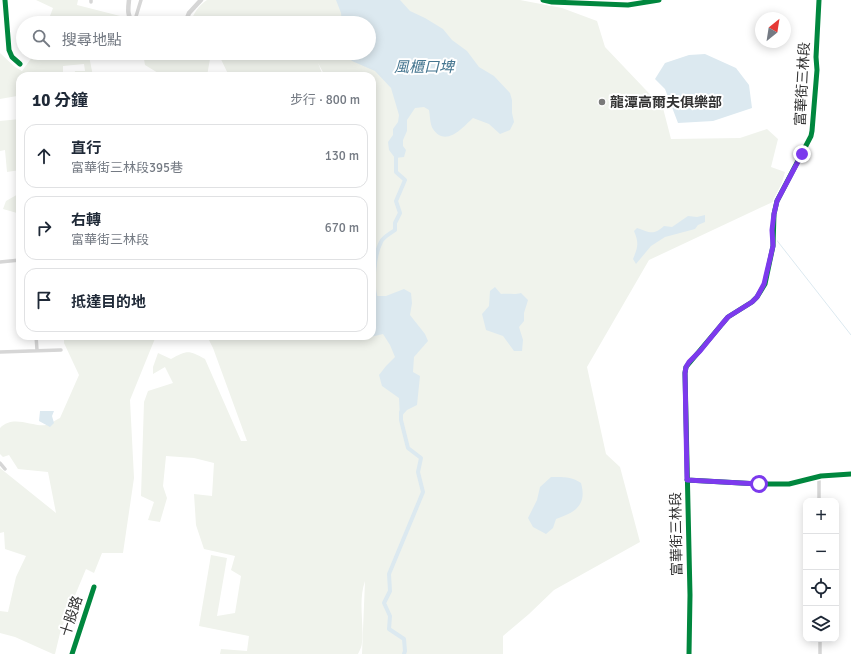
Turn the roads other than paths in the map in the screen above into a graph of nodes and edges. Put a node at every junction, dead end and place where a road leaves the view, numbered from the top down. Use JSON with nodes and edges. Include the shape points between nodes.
{"nodes":[{"id":1,"x":5,"y":0,"type":"edge"},
{"id":2,"x":129,"y":0,"type":"edge"},
{"id":3,"x":141,"y":0,"type":"edge"},
{"id":4,"x":202,"y":0,"type":"edge"},
{"id":5,"x":543,"y":0,"type":"edge"},
{"id":6,"x":659,"y":0,"type":"edge"},
{"id":7,"x":819,"y":0,"type":"edge"},
{"id":8,"x":129,"y":16,"type":"edge"},
{"id":9,"x":136,"y":16,"type":"edge"},
{"id":10,"x":188,"y":16,"type":"edge"},
{"id":11,"x":20,"y":64,"type":"dead end"},
{"id":12,"x":16,"y":260,"type":"edge"},
{"id":13,"x":0,"y":262,"type":"edge"},
{"id":14,"x":36,"y":340,"type":"edge"},
{"id":15,"x":37,"y":350,"type":"junction"},
{"id":16,"x":61,"y":350,"type":"dead end"},
{"id":17,"x":0,"y":352,"type":"edge"},
{"id":18,"x":0,"y":463,"type":"edge"},
{"id":19,"x":5,"y":469,"type":"dead end"},
{"id":20,"x":851,"y":474,"type":"edge"},
{"id":21,"x":819,"y":477,"type":"junction"},
{"id":22,"x":687,"y":480,"type":"junction"},
{"id":23,"x":819,"y":498,"type":"edge"},
{"id":24,"x":94,"y":586,"type":"dead end"},
{"id":25,"x":820,"y":642,"type":"edge"},
{"id":26,"x":72,"y":654,"type":"edge"},
{"id":27,"x":689,"y":654,"type":"edge"},
{"id":28,"x":820,"y":654,"type":"edge"}],
"edges":[{"from":1,"to":11,"type":"street","via":[[9,50]]},
{"from":2,"to":8,"type":"street"},
{"from":3,"to":9,"type":"street"},
{"from":4,"to":10,"type":"street"},
{"from":5,"to":6,"type":"street","via":[[610,5]]},
{"from":7,"to":22,"type":"street","name":"富華街三林段","via":[[812,131],[777,201],[773,219],[773,246],[764,284],[757,297],[728,317],[686,367]]},
{"from":12,"to":13,"type":"street"},
{"from":14,"to":15,"type":"street"},
{"from":15,"to":16,"type":"street"},
{"from":15,"to":17,"type":"street"},
{"from":18,"to":19,"type":"street"},
{"from":20,"to":21,"type":"street"},
{"from":21,"to":22,"type":"street","via":[[789,484]]},
{"from":21,"to":23,"type":"street"},
{"from":22,"to":27,"type":"street","name":"富華街三林段"},
{"from":24,"to":26,"type":"street","name":"十股路"},
{"from":25,"to":28,"type":"street"}]}
